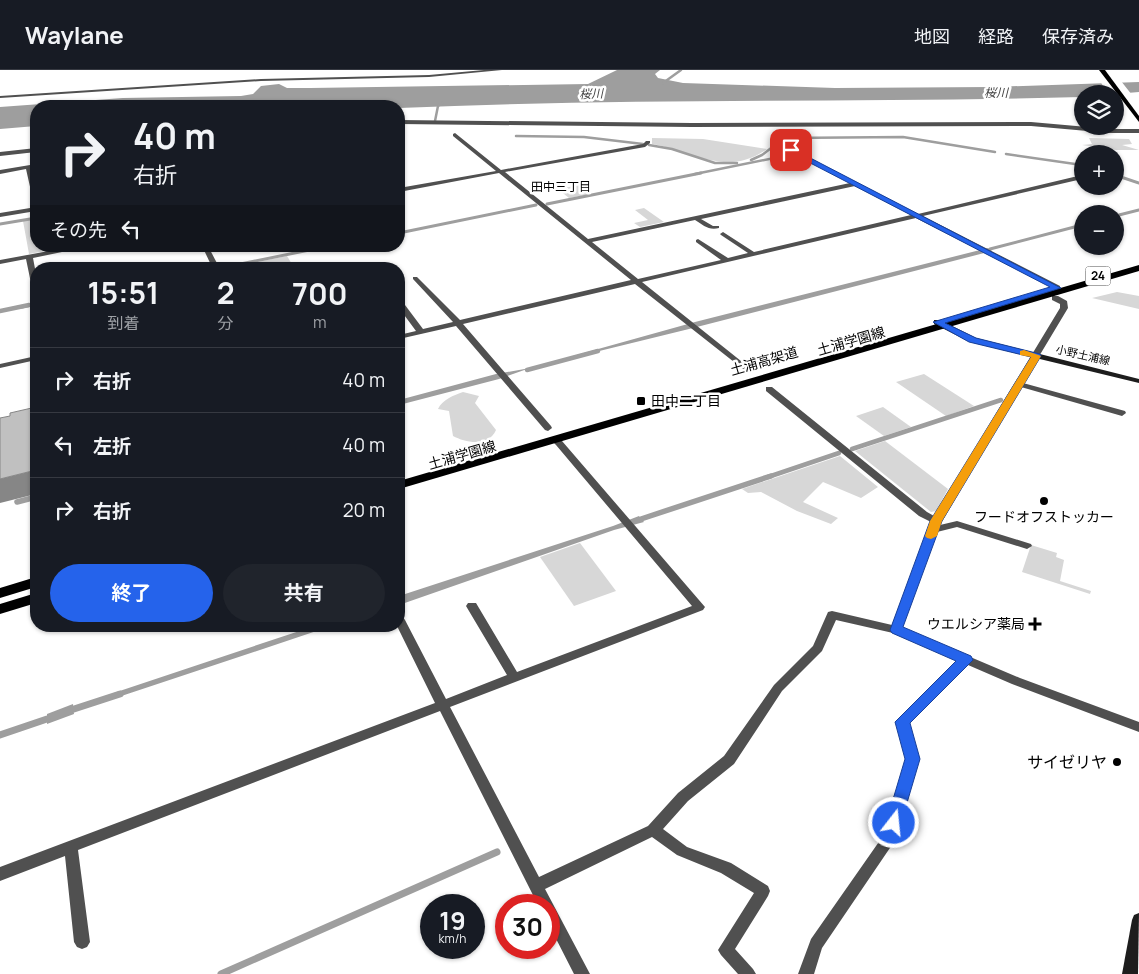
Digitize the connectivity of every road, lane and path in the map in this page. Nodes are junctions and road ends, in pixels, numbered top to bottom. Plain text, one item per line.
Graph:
1 (399, 70) edge
2 (500, 70) edge
3 (1102, 70) edge
4 (374, 77) junction
5 (0, 97) edge
6 (1139, 120) edge
7 (405, 122) edge
8 (1139, 131) edge
9 (455, 135) dead end
10 (648, 142) dead end
11 (775, 142) dead end
12 (30, 151) edge
13 (0, 154) edge
14 (28, 168) joint
15 (499, 171) junction
16 (0, 172) edge
17 (30, 174) edge
18 (1074, 179) edge
19 (854, 184) junction
20 (405, 189) edge
21 (30, 210) edge
22 (0, 215) edge
23 (918, 216) junction
24 (696, 218) junction
25 (717, 227) dead end
26 (723, 234) dead end
27 (587, 241) junction
28 (698, 241) dead end
29 (56, 252) edge
30 (753, 254) junction
31 (29, 257) junction
32 (726, 260) junction
33 (0, 262) edge
34 (30, 262) edge
35 (1139, 263) edge
36 (1139, 268) edge
37 (1139, 274) edge
38 (415, 278) dead end
39 (637, 281) junction
40 (1057, 288) junction
41 (1055, 298) junction
42 (405, 312) edge
43 (458, 322) junction
44 (937, 322) junction
45 (948, 329) junction
46 (420, 331) junction
47 (405, 335) edge
48 (1036, 356) junction
49 (30, 359) edge
50 (0, 366) edge
51 (748, 371) dead end
52 (1139, 380) edge
53 (1019, 384) junction
54 (769, 389) dead end
55 (1122, 412) dead end
56 (548, 428) dead end
57 (559, 443) junction
58 (405, 476) edge
59 (405, 482) edge
60 (405, 488) edge
61 (935, 526) junction
62 (1027, 546) dead end
63 (30, 584) edge
64 (0, 593) edge
65 (30, 593) edge
66 (30, 600) edge
67 (0, 601) edge
68 (472, 606) dead end
69 (0, 609) edge
70 (896, 630) junction
71 (405, 632) edge
72 (966, 660) junction
73 (516, 678) junction
74 (443, 705) junction
75 (1139, 727) edge
76 (654, 830) junction
77 (71, 847) junction
78 (0, 874) edge
79 (536, 886) junction
80 (540, 894) edge
81 (1139, 920) edge
82 (560, 931) edge
83 (82, 942) dead end
84 (582, 974) edge
85 (748, 974) edge
86 (806, 974) edge
87 (1130, 974) edge

1 - 4 street
2 - 4 street
3 - 6 main road
4 - 5 street
7 - 8 street
9 - 15 street
10 - 15 street
11 - 19 street
12 - 13 street
14 - 16 street
14 - 17 street
15 - 20 street
15 - 27 street
18 - 23 street
19 - 23 street
19 - 24 street
21 - 22 street
23 - 30 street
23 - 40 street
24 - 25 street
24 - 27 street
26 - 30 street
27 - 39 street
28 - 32 street
29 - 31 street
30 - 32 street
31 - 33 street
31 - 34 street
32 - 39 street
35 - 40 main road, 土浦学園線 / 24
36 - 59 main road, 土浦高架道 / 24
37 - 41 main road, 土浦学園線 / 24
38 - 43 street
39 - 43 street
39 - 51 street
40 - 44 main road, 土浦学園線 / 24
41 - 45 main road, 土浦学園線 / 24
41 - 48 street
42 - 46 street
43 - 46 street
43 - 56 street
44 - 45 main road, 小野土浦線
44 - 58 main road, 土浦学園線 / 24
45 - 48 main road, 小野土浦線
45 - 57 main road, 土浦学園線 / 24
46 - 47 street
48 - 52 main road, 小野土浦線
48 - 53 street
49 - 50 street
53 - 55 street
53 - 61 street
54 - 61 street
57 - 60 main road, 土浦学園線 / 24
57 - 73 street
61 - 62 street
61 - 70 street
63 - 64 main road
65 - 67 main road
66 - 69 main road
68 - 73 street
70 - 72 street
70 - 76 street
71 - 74 street
72 - 75 street
72 - 86 street
73 - 74 street
74 - 77 street
74 - 79 street
76 - 79 street
76 - 85 street
77 - 78 street
77 - 83 street
79 - 80 street
81 - 87 main road
82 - 84 street

